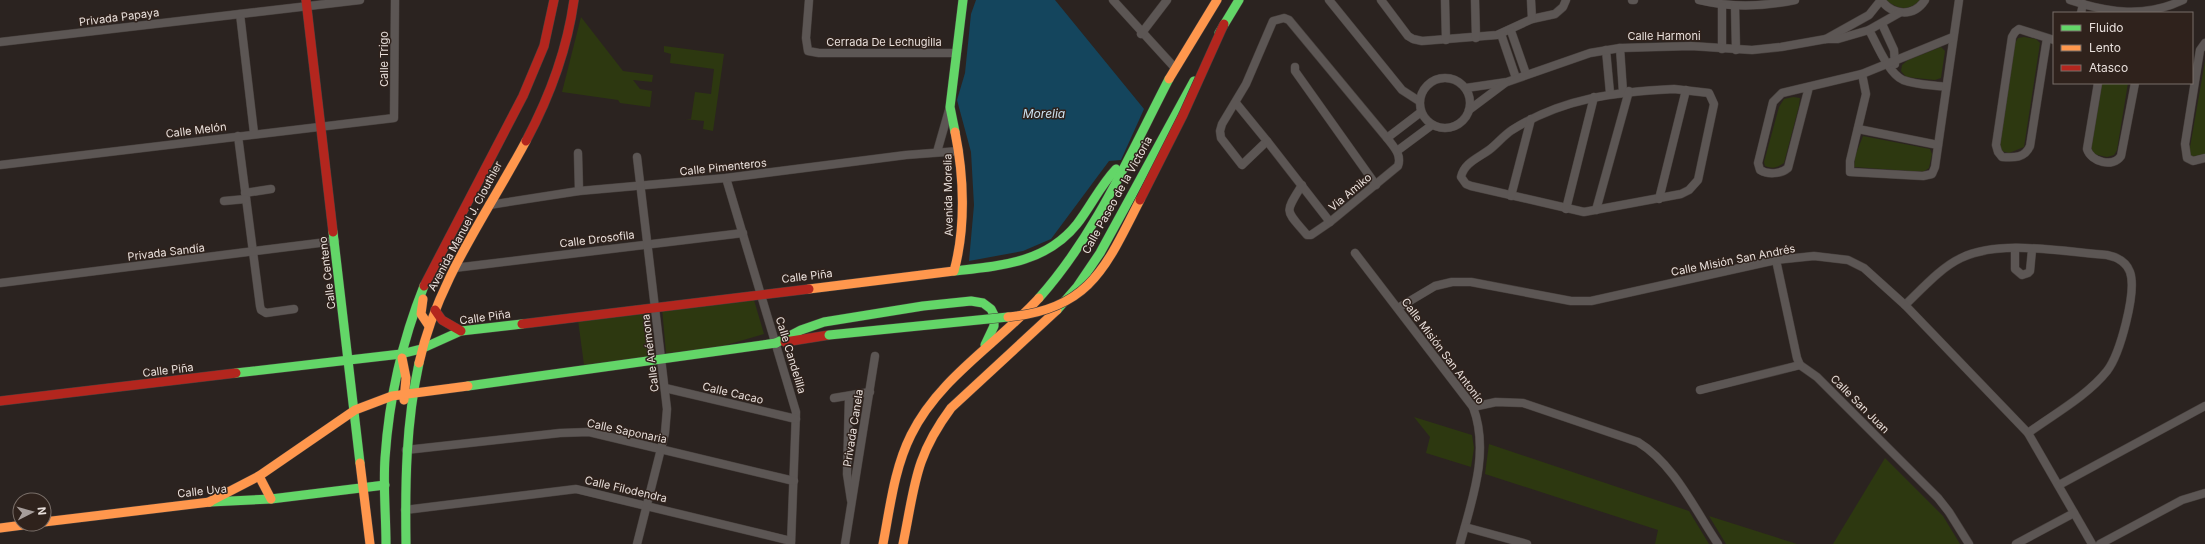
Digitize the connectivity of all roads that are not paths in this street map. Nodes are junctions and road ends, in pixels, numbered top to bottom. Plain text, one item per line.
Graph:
1 (360, 0) edge
2 (395, 0) edge
3 (554, 0) edge
4 (574, 0) edge
5 (808, 0) edge
6 (963, 0) edge
7 (1113, 0) edge
8 (1167, 0) edge
9 (1217, 0) edge
10 (1239, 0) edge
11 (1329, 0) edge
12 (1381, 0) edge
13 (1388, 0) edge
14 (1445, 0) edge
15 (1475, 0) edge
16 (1531, 0) edge
17 (1566, 0) edge
18 (1699, 0) edge
19 (1795, 0) edge
20 (1881, 0) edge
21 (1925, 0) edge
22 (1959, 0) edge
23 (2070, 0) edge
24 (2183, 0) edge
25 (306, 3) edge
26 (1717, 3) edge
27 (1753, 3) edge
28 (2083, 4) junction
29 (1735, 6) junction
30 (2094, 10) edge
31 (1389, 11) junction
32 (2081, 12) edge
33 (1899, 13) junction
34 (240, 14) junction
35 (1532, 19) junction
36 (1224, 24) junction
37 (1882, 24) junction
38 (1511, 30) junction
39 (1869, 30) junction
40 (1141, 34) junction
41 (1501, 34) junction
42 (1953, 37) junction
43 (1476, 38) junction
44 (1826, 39) junction
45 (2051, 39) edge
46 (1446, 40) junction
47 (0, 42) edge
48 (2205, 43) edge
49 (1620, 48) junction
50 (1722, 49) junction
51 (1606, 50) junction
52 (1736, 50) junction
53 (2202, 51) edge
54 (956, 53) junction
55 (1895, 60) junction
56 (1886, 63) junction
57 (1175, 68) junction
58 (1295, 68) dead end
59 (1894, 71) junction
60 (1526, 74) junction
61 (1862, 74) junction
62 (1516, 78) junction
63 (1507, 82) junction
64 (2098, 84) edge
65 (2135, 84) edge
66 (1809, 87) junction
67 (1946, 87) junction
68 (1466, 88) junction
69 (1686, 90) junction
70 (1626, 91) junction
71 (1610, 93) junction
72 (1594, 97) junction
73 (1419, 101) junction
74 (1236, 103) junction
75 (950, 107) junction
76 (1469, 110) junction
77 (1421, 112) junction
78 (394, 118) joint
79 (1531, 119) junction
80 (1432, 125) junction
81 (321, 126) junction
82 (1858, 130) junction
83 (254, 133) junction
84 (238, 136) junction
85 (1387, 138) junction
86 (1267, 141) junction
87 (1938, 145) junction
88 (959, 151) junction
89 (1397, 151) junction
90 (578, 152) dead end
91 (938, 152) junction
92 (637, 158) dead end
93 (2205, 158) edge
94 (1128, 160) junction
95 (0, 165) edge
96 (726, 178) junction
97 (1376, 184) junction
98 (1302, 185) junction
99 (641, 186) junction
100 (271, 189) dead end
101 (579, 191) junction
102 (246, 196) junction
103 (1511, 196) junction
104 (1659, 199) junction
105 (224, 201) dead end
106 (489, 205) junction
107 (1566, 209) junction
108 (1596, 210) junction
109 (1330, 222) junction
110 (743, 233) junction
111 (335, 241) junction
112 (648, 244) junction
113 (2015, 248) junction
114 (2032, 250) junction
115 (251, 252) junction
116 (1355, 253) dead end
117 (1776, 260) junction
118 (454, 268) junction
119 (954, 271) junction
120 (428, 277) junction
121 (0, 283) edge
122 (761, 294) junction
123 (1905, 305) junction
124 (655, 307) junction
125 (1398, 308) junction
126 (294, 309) dead end
127 (435, 310) junction
128 (429, 326) junction
129 (461, 331) junction
130 (776, 343) junction
131 (421, 349) junction
132 (981, 353) junction
133 (401, 354) junction
134 (875, 356) dead end
135 (661, 358) junction
136 (349, 360) junction
137 (1800, 365) junction
138 (665, 388) junction
139 (1700, 390) dead end
140 (408, 392) junction
141 (870, 392) junction
142 (392, 396) junction
143 (849, 396) junction
144 (834, 398) dead end
145 (0, 402) edge
146 (2205, 406) edge
147 (1473, 407) junction
148 (355, 410) junction
149 (796, 420) junction
150 (2028, 433) junction
151 (661, 449) junction
152 (406, 450) junction
153 (259, 476) junction
154 (794, 481) junction
155 (2059, 484) junction
156 (385, 485) junction
157 (362, 487) junction
158 (404, 487) junction
159 (2205, 493) edge
160 (271, 499) junction
161 (209, 502) junction
162 (852, 504) junction
163 (647, 505) junction
164 (405, 510) junction
165 (2074, 513) junction
166 (52, 521) edge
167 (12, 526) edge
168 (0, 528) edge
169 (1465, 528) junction
170 (791, 542) edge
171 (1463, 543) edge
172 (370, 544) edge
173 (386, 544) edge
174 (406, 544) edge
175 (637, 544) edge
176 (845, 544) edge
177 (883, 544) edge
178 (903, 544) edge
179 (1527, 544) edge
180 (1718, 544) edge
181 (1969, 544) edge
182 (2016, 544) edge
183 (2092, 544) edge
184 (2100, 544) edge

1 - 25 street, Privada Papaya
2 - 78 street, Calle Trigo
3 - 120 main road, Avenida Manuel J. Clouthier
4 - 106 main road, Avenida Manuel J. Clouthier
5 - 54 street, Cerrada De Lechugilla
6 - 54 main road, Avenida Morelia
7 - 40 street
8 - 40 street
9 - 57 main road, Calle Paseo de la Victoria
10 - 36 main road, Calle Paseo de la Victoria
11 - 73 street
12 - 31 street
13 - 31 street
14 - 46 street
15 - 43 street
16 - 35 street
17 - 35 street
18 - 26 street
19 - 27 street
20 - 33 street
20 - 44 street, Calle Harmoni
21 - 33 street, Calle Harmoni
22 - 42 street
23 - 28 street
24 - 30 street
25 - 34 street, Privada Papaya
25 - 81 main road, Calle Centeno
26 - 29 street
26 - 50 street
27 - 29 street
28 - 30 street
28 - 32 street
29 - 52 street
31 - 46 street
33 - 37 street, Calle Harmoni
34 - 47 street, Privada Papaya
34 - 83 street
35 - 38 street
36 - 130 main road, bridge
36 - 178 main road, Calle Paseo de la Victoria
37 - 39 street, Calle Harmoni
37 - 55 street
38 - 41 street
38 - 60 street
39 - 44 street, Calle Harmoni
39 - 56 street
40 - 57 street
41 - 43 street
41 - 62 street
42 - 55 street
42 - 67 street
43 - 46 street
44 - 52 street, Calle Harmoni
45 - 45 street
48 - 53 street
49 - 50 street, Calle Harmoni
49 - 51 street, Calle Harmoni
49 - 70 street
50 - 52 street, Calle Harmoni
51 - 60 street, Calle Harmoni
51 - 71 street
53 - 93 street
54 - 75 main road, Avenida Morelia
55 - 56 street
55 - 59 street
56 - 59 street
56 - 61 street
57 - 94 main road, Calle Paseo de la Victoria
58 - 97 street
59 - 67 street
60 - 62 street, Calle Harmoni
61 - 66 street
61 - 82 street
62 - 63 street, Calle Harmoni
63 - 68 street, Calle Harmoni
63 - 76 street, Calle Harmoni
64 - 65 street
66 - 66 street
67 - 87 street
68 - 73 street
68 - 76 street
69 - 70 street
69 - 104 street
69 - 104 street
70 - 71 street
70 - 108 street
71 - 72 street
72 - 79 street
72 - 107 street
73 - 77 street
74 - 85 street
74 - 86 street
74 - 86 street
75 - 88 main road, Avenida Morelia
75 - 91 street
76 - 80 street
77 - 80 street
77 - 85 street
78 - 81 street, Calle Melón
79 - 103 street
79 - 103 street
80 - 89 street
81 - 83 street, Calle Melón
81 - 111 main road, Calle Centeno
82 - 87 street
82 - 87 street
83 - 84 street, Calle Melón
84 - 95 street, Calle Melón
84 - 102 street
85 - 89 street
86 - 98 street
88 - 91 street, Calle Pimenteros
88 - 119 main road, Avenida Morelia
89 - 97 street, Via Amiko
90 - 101 street
91 - 96 street, Calle Pimenteros
92 - 99 street, Calle Anémona
94 - 119 main road, Calle Piña
94 - 132 main road, Calle Paseo de la Victoria
96 - 99 street, Calle Pimenteros
96 - 110 street, Calle Candelilla
97 - 109 street, Via Amiko
98 - 109 street
98 - 109 street, Via Amiko
99 - 101 street, Calle Pimenteros
99 - 112 street, Calle Anémona
100 - 102 street
101 - 106 street, Calle Pimenteros
102 - 105 street
102 - 115 street
103 - 107 street
104 - 108 street
106 - 118 main road, Avenida Manuel J. Clouthier
107 - 108 street
110 - 112 street, Calle Drosofila
110 - 122 street, Calle Candelilla
111 - 115 street, Privada Sandía
111 - 136 main road, Calle Centeno
112 - 118 street, Calle Drosofila
112 - 124 street, Calle Anémona
113 - 114 street
113 - 114 street
113 - 123 street
114 - 150 street
115 - 121 street, Privada Sandía
115 - 126 street
116 - 125 street, Calle Misión San Antonio
117 - 123 street, Calle Misión San Andrés
117 - 125 street, Calle Misión San Andrés
117 - 137 street
118 - 127 main road, Avenida Manuel J. Clouthier
119 - 122 main road, Calle Piña
120 - 128 main road
120 - 133 main road, Avenida Manuel J. Clouthier
122 - 124 main road, Calle Piña
122 - 130 street, Calle Candelilla
123 - 150 street, Calle Misión San Andrés
124 - 129 main road, Calle Piña
124 - 135 street, Calle Anémona
125 - 147 street, Calle Misión San Antonio
127 - 128 main road, Avenida Manuel J. Clouthier
127 - 129 main road
128 - 131 main road, Avenida Manuel J. Clouthier
129 - 131 main road, Calle Piña
130 - 132 main road
130 - 135 main road
130 - 149 street, Calle Candelilla
131 - 133 main road, Calle Piña
131 - 140 main road, Avenida Manuel J. Clouthier
132 - 177 main road, Calle Paseo de la Victoria
133 - 136 main road, Calle Piña
133 - 140 main road
133 - 142 main road, Avenida Manuel J. Clouthier
134 - 141 street, Privada Canela
135 - 138 street, Calle Anémona
135 - 140 main road
136 - 145 main road, Calle Piña
136 - 148 main road, Calle Centeno
137 - 139 street
137 - 181 street, Calle San Juan
138 - 149 street, Calle Cacao
138 - 151 street, Calle Anémona
140 - 142 main road
140 - 152 main road, Avenida Manuel J. Clouthier
140 - 158 main road
141 - 143 street
141 - 162 street, Privada Canela
142 - 148 main road
142 - 156 main road, Avenida Manuel J. Clouthier
143 - 144 street
143 - 162 street, Privada Canela
146 - 155 street
147 - 169 street, Calle Misión San Antonio
147 - 180 street
148 - 153 main road
148 - 157 main road, Calle Centeno
149 - 154 street, Calle Candelilla
150 - 155 street, Calle Misión San Andrés
151 - 152 street, Calle Saponaria
151 - 154 street, Calle Saponaria
151 - 163 street, Calle Anémona
152 - 158 main road, Avenida Manuel J. Clouthier
153 - 160 main road
153 - 161 main road
154 - 170 street, Calle Candelilla
155 - 165 street, Calle Misión San Andrés
156 - 157 main road, Calle Uva
156 - 173 main road, Avenida Manuel J. Clouthier
157 - 160 main road, Calle Uva
157 - 172 main road, Calle Centeno
158 - 164 main road, Avenida Manuel J. Clouthier
159 - 184 street
160 - 161 main road, Calle Uva
161 - 166 main road, Calle Uva
162 - 176 street, Privada Canela
163 - 164 street, Calle Filodendra
163 - 170 street, Calle Filodendra
163 - 175 street, Calle Anémona
164 - 174 main road, Avenida Manuel J. Clouthier
165 - 182 street
165 - 183 street, Calle Misión San Andrés
167 - 168 main road
169 - 171 street, Calle Misión San Antonio
169 - 179 street

